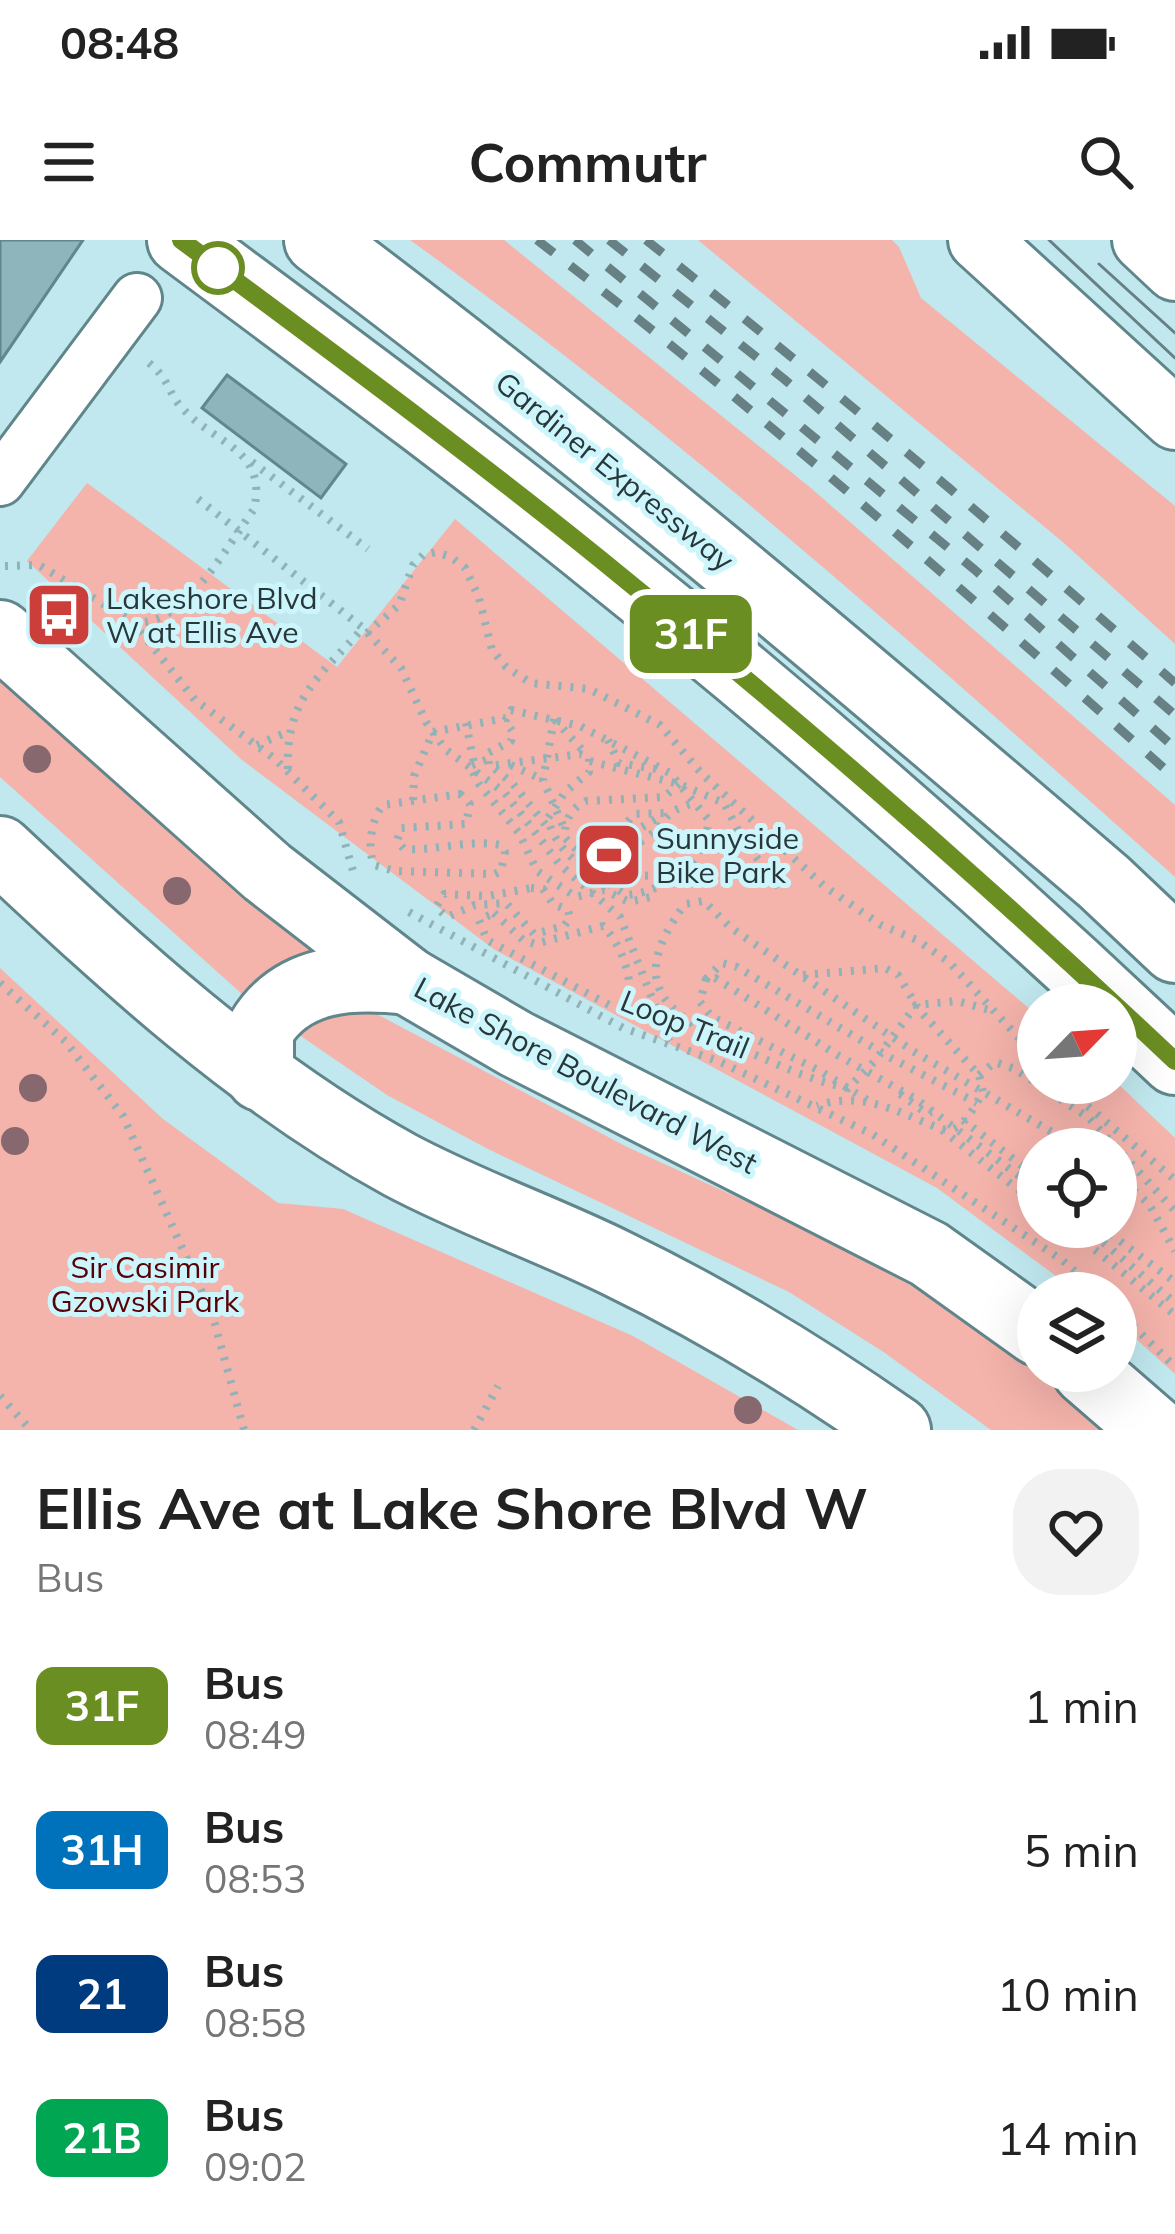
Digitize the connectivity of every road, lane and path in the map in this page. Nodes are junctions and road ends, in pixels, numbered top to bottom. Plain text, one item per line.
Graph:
1 (181, 240) edge
2 (318, 240) edge
3 (979, 240) edge
4 (1143, 240) edge
5 (1175, 270) edge
6 (136, 298) dead end
7 (149, 362) dead end
8 (1175, 419) edge
9 (246, 458) junction
10 (0, 481) edge
11 (198, 499) dead end
12 (238, 530) junction
13 (368, 549) dead end
14 (5, 566) dead end
15 (133, 622) junction
16 (365, 631) junction
17 (0, 634) edge
18 (506, 718) junction
19 (554, 719) junction
20 (466, 724) junction
21 (289, 731) junction
22 (433, 732) junction
23 (608, 740) junction
24 (257, 745) junction
25 (546, 759) junction
26 (590, 759) junction
27 (490, 764) junction
28 (509, 764) junction
29 (472, 765) junction
30 (664, 770) junction
31 (288, 771) junction
32 (542, 780) junction
33 (679, 784) junction
34 (413, 800) junction
35 (694, 803) junction
36 (553, 808) junction
37 (667, 813) junction
38 (564, 828) junction
39 (550, 830) junction
40 (605, 849) junction
41 (0, 850) edge
42 (596, 874) junction
43 (356, 875) dead end
44 (679, 876) junction
45 (779, 887) dead end
46 (591, 895) junction
47 (464, 896) joint
48 (651, 897) dead end
49 (394, 903) dead end
50 (598, 924) joint
51 (1175, 949) edge
52 (801, 975) junction
53 (706, 979) junction
54 (408, 981) junction
55 (0, 982) edge
56 (916, 1005) junction
57 (994, 1011) junction
58 (893, 1036) junction
59 (1017, 1036) edge
60 (671, 1046) junction
61 (881, 1052) junction
62 (1175, 1060) edge
63 (865, 1072) junction
64 (979, 1075) junction
65 (260, 1077) junction
66 (848, 1088) junction
67 (983, 1092) junction
68 (837, 1099) junction
69 (866, 1100) junction
70 (977, 1103) junction
71 (1081, 1104) edge
72 (816, 1106) junction
73 (1094, 1117) junction
74 (960, 1123) junction
75 (1045, 1128) edge
76 (940, 1130) junction
77 (1017, 1163) edge
78 (1017, 1172) edge
79 (1175, 1180) edge
80 (1017, 1189) edge
81 (1137, 1193) edge
82 (1175, 1211) edge
83 (1093, 1248) edge
84 (1109, 1248) edge
85 (1129, 1248) edge
86 (1175, 1251) edge
87 (1076, 1272) edge
88 (1175, 1282) edge
89 (1175, 1303) edge
90 (1175, 1315) edge
91 (1017, 1317) edge
92 (1137, 1330) edge
93 (1175, 1348) edge
94 (1156, 1349) junction
95 (1175, 1367) edge
96 (498, 1386) dead end
97 (1111, 1392) edge
98 (0, 1396) edge
99 (31, 1430) edge
100 (244, 1430) edge
101 (474, 1430) edge
102 (897, 1430) edge
103 (1154, 1430) edge

1 - 62 highway
2 - 51 highway, Gardiner Expressway
3 - 8 main road
4 - 5 main road
6 - 10 street
7 - 9 path
9 - 12 path
9 - 13 path
11 - 12 path
12 - 15 path
12 - 16 path
14 - 15 path
15 - 24 path
16 - 21 path
16 - 22 path
16 - 57 path
17 - 54 highway, Lake Shore Boulevard West
18 - 19 path
18 - 20 path
18 - 27 path
19 - 23 path
19 - 25 path
19 - 26 path
20 - 22 path
20 - 29 path
21 - 24 path
21 - 31 path
22 - 29 path
22 - 34 path
23 - 30 path
23 - 30 path
24 - 31 path
25 - 26 path
25 - 28 path
25 - 32 path
26 - 33 path
26 - 36 path
27 - 28 path
27 - 29 path
27 - 39 path
28 - 32 path
29 - 46 path
29 - 46 path
30 - 33 path
31 - 43 path
32 - 36 path
33 - 35 path
33 - 38 path
33 - 45 path
34 - 34 path
35 - 37 path
35 - 44 path
36 - 38 path
36 - 39 path
37 - 40 path
37 - 40 path
38 - 40 path
39 - 42 path
41 - 65 highway
42 - 44 path
42 - 44 path
46 - 48 path
46 - 60 path
47 - 47 path
49 - 60 path, Loop Trail
50 - 50 path
52 - 56 path
52 - 58 path
52 - 66 path
53 - 61 path
53 - 63 path
53 - 66 path
54 - 65 highway
54 - 91 highway, Lake Shore Boulevard West
55 - 100 path
56 - 57 path
56 - 58 path
56 - 64 path
57 - 59 path
58 - 61 path
58 - 67 path
60 - 72 path, Loop Trail
61 - 63 path
61 - 70 path
63 - 66 path
63 - 74 path
64 - 67 path
64 - 73 path
65 - 102 highway
66 - 68 path
66 - 69 path
67 - 70 path
67 - 75 path
68 - 69 path
68 - 72 path
69 - 76 path
70 - 74 path
71 - 73 path
72 - 87 path, Loop Trail
73 - 79 path
73 - 82 path
74 - 76 path
74 - 77 path
74 - 78 path
76 - 80 path
81 - 86 path
83 - 90 path
84 - 89 path
85 - 88 path
92 - 94 path
93 - 94 path
94 - 95 path
96 - 101 path
97 - 103 highway
98 - 99 path

